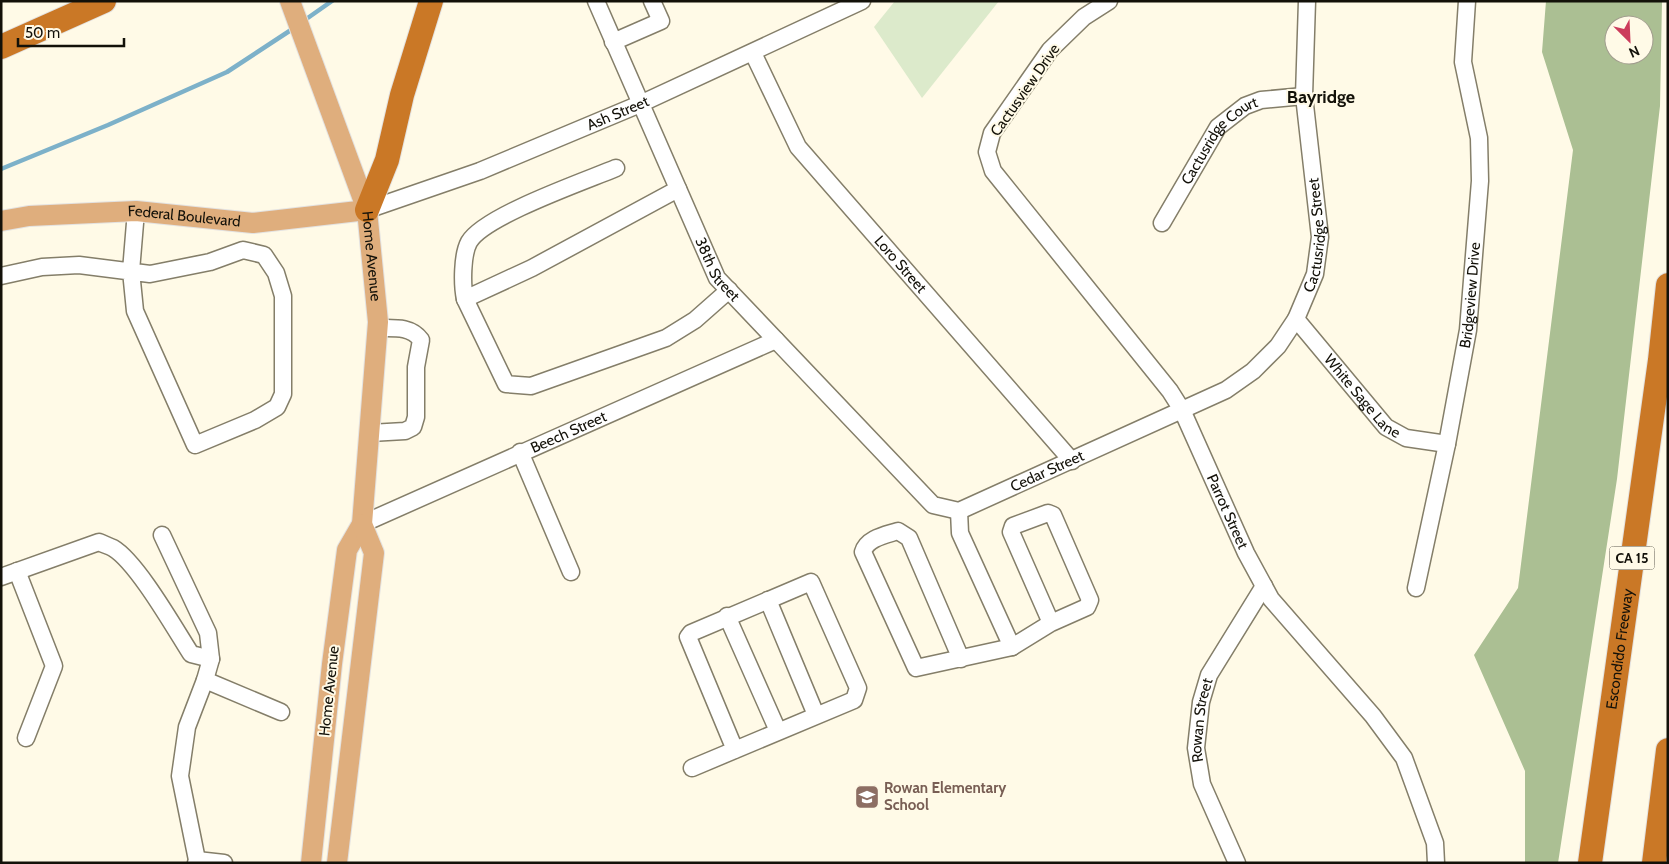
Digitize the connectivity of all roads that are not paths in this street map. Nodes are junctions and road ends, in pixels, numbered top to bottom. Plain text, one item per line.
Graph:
1 (104, 1) edge
2 (290, 1) edge
3 (431, 1) edge
4 (596, 1) edge
5 (652, 1) edge
6 (862, 1) edge
7 (1109, 1) edge
8 (1308, 1) edge
9 (1467, 1) edge
10 (613, 42) junction
11 (4, 47) edge
12 (754, 53) junction
13 (1304, 96) junction
14 (640, 104) junction
15 (616, 168) dead end
16 (993, 172) joint
17 (678, 189) junction
18 (367, 210) junction
19 (136, 211) junction
20 (1, 221) edge
21 (1162, 223) dead end
22 (131, 271) junction
23 (1, 276) edge
24 (1668, 285) edge
25 (729, 290) junction
26 (464, 299) junction
27 (1296, 319) junction
28 (378, 328) junction
29 (776, 340) junction
30 (1182, 410) junction
31 (370, 433) junction
32 (1447, 444) junction
33 (520, 452) junction
34 (1072, 461) junction
35 (959, 510) junction
36 (362, 524) junction
37 (162, 535) dead end
38 (17, 572) junction
39 (571, 572) dead end
40 (1, 577) edge
41 (1264, 586) junction
42 (1416, 588) dead end
43 (768, 600) junction
44 (728, 616) junction
45 (1051, 623) junction
46 (1012, 647) junction
47 (211, 658) junction
48 (962, 658) junction
49 (205, 680) junction
50 (281, 712) dead end
51 (816, 716) junction
52 (778, 731) junction
53 (26, 738) dead end
54 (735, 750) junction
55 (1668, 750) edge
56 (692, 768) dead end
57 (196, 861) edge
58 (224, 863) edge
59 (311, 863) edge
60 (337, 863) edge
61 (1237, 863) edge
62 (1436, 863) edge
63 (1590, 863) edge
64 (1654, 863) edge

1 - 11 highway
2 - 18 main road, Home Avenue
3 - 18 highway
4 - 10 street, 38th Street
5 - 10 street
6 - 12 street, Ash Street
7 - 16 street, Cactusview Drive
8 - 13 street, Cactusridge Street
9 - 32 street, Bridgeview Drive
10 - 14 street, 38th Street
12 - 14 street, Ash Street
12 - 34 street, Loro Street
13 - 21 street, Cactusridge Court
13 - 27 street, Cactusridge Street
14 - 17 street, 38th Street
14 - 18 street, Ash Street
15 - 26 street
16 - 30 street, Parrot Street
17 - 25 street, 38th Street
17 - 26 street
18 - 19 main road, Federal Boulevard
18 - 28 main road, Home Avenue
19 - 20 main road, Federal Boulevard
19 - 22 street
22 - 22 street
22 - 23 street
24 - 63 highway, Escondido Freeway / CA 15
25 - 26 street
25 - 29 street, 38th Street
27 - 30 street, Cactusridge Street
27 - 32 street, White Sage Lane
28 - 31 main road, Home Avenue
28 - 31 street
29 - 33 street, Beech Street
29 - 35 street, 38th Street
30 - 34 street, Cedar Street
30 - 41 street, Parrot Street
31 - 36 main road, Home Avenue
32 - 42 street, Bridgeview Drive
33 - 36 street, Beech Street
33 - 39 street
34 - 35 street, Cedar Street
35 - 46 street
36 - 59 main road, Home Avenue
36 - 60 main road, Home Avenue
37 - 47 street
38 - 40 street
38 - 47 street
38 - 53 street
41 - 61 street, Rowan Street
41 - 62 street, Parrot Street
43 - 44 street
43 - 51 street
43 - 51 street
44 - 52 street
44 - 54 street
45 - 45 street
45 - 46 street
46 - 48 street
47 - 49 street
48 - 48 street
49 - 50 street
49 - 57 street
51 - 52 street
52 - 54 street
54 - 56 street
55 - 64 highway
57 - 58 street

